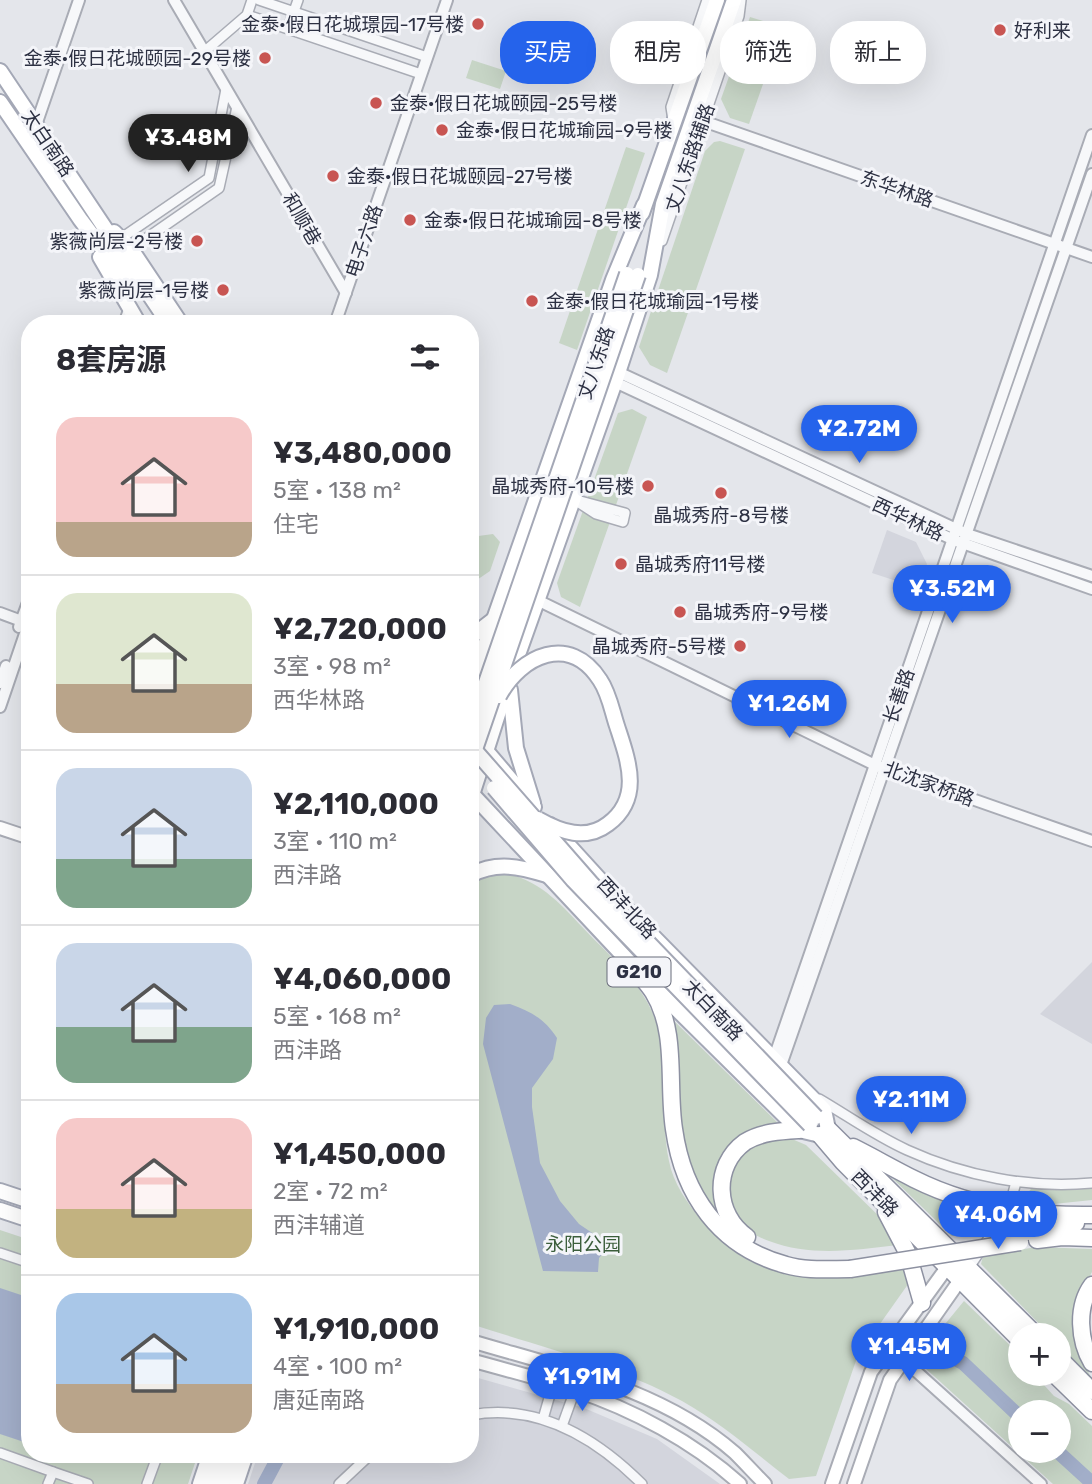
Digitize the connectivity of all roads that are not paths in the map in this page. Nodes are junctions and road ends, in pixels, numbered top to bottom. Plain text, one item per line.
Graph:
1 (79, 0) edge
2 (174, 0) edge
3 (252, 0) edge
4 (259, 0) edge
5 (298, 0) edge
6 (447, 0) edge
7 (707, 0) edge
8 (717, 0) edge
9 (734, 0) edge
10 (741, 0) edge
11 (294, 12) junction
12 (247, 15) junction
13 (288, 28) junction
14 (205, 52) junction
15 (427, 57) junction
16 (0, 71) edge
17 (421, 74) junction
18 (226, 89) junction
19 (0, 102) edge
20 (237, 107) junction
21 (694, 112) junction
22 (673, 120) junction
23 (36, 125) junction
24 (1092, 135) edge
25 (1092, 174) edge
26 (644, 205) junction
27 (96, 215) junction
28 (80, 219) junction
29 (125, 244) junction
30 (1055, 244) junction
31 (1067, 248) junction
32 (1092, 257) edge
33 (126, 272) junction
34 (638, 275) junction
35 (346, 293) junction
36 (125, 315) edge
37 (152, 315) edge
38 (162, 315) edge
39 (175, 315) edge
40 (338, 315) edge
41 (617, 377) junction
42 (573, 499) junction
43 (960, 536) junction
44 (1092, 576) edge
45 (506, 586) junction
46 (1092, 589) edge
47 (538, 600) junction
48 (0, 613) edge
49 (21, 619) edge
50 (494, 619) junction
51 (479, 631) edge
52 (21, 635) edge
53 (21, 640) edge
54 (479, 662) edge
55 (509, 680) junction
56 (0, 683) edge
57 (479, 704) edge
58 (0, 706) edge
59 (486, 720) junction
60 (479, 739) edge
61 (479, 743) edge
62 (486, 752) junction
63 (479, 754) edge
64 (880, 767) junction
65 (479, 769) edge
66 (479, 772) edge
67 (479, 803) edge
68 (533, 812) junction
69 (0, 820) edge
70 (21, 827) edge
71 (0, 828) edge
72 (21, 835) edge
73 (1092, 841) edge
74 (479, 871) edge
75 (548, 875) junction
76 (633, 966) junction
77 (778, 1062) junction
78 (806, 1091) junction
79 (818, 1129) junction
80 (1016, 1182) junction
81 (1092, 1183) edge
82 (0, 1191) edge
83 (879, 1197) junction
84 (21, 1198) edge
85 (1011, 1201) dead end
86 (0, 1210) edge
87 (21, 1217) edge
88 (1003, 1217) dead end
89 (1092, 1218) edge
90 (1016, 1238) junction
91 (1092, 1238) edge
92 (0, 1253) edge
93 (21, 1261) edge
94 (850, 1264) junction
95 (948, 1266) junction
96 (964, 1274) junction
97 (1092, 1285) edge
98 (922, 1303) junction
99 (1024, 1323) edge
100 (1008, 1326) edge
101 (479, 1343) edge
102 (887, 1350) junction
103 (479, 1362) edge
104 (903, 1362) junction
105 (1092, 1363) edge
106 (1071, 1370) edge
107 (553, 1384) junction
108 (1066, 1386) edge
109 (575, 1390) junction
110 (1092, 1391) edge
111 (1092, 1411) edge
112 (479, 1413) edge
113 (543, 1419) junction
114 (562, 1426) junction
115 (0, 1453) edge
116 (21, 1461) edge
117 (28, 1463) edge
118 (155, 1463) edge
119 (207, 1463) edge
120 (218, 1463) edge
121 (230, 1463) edge
122 (243, 1463) edge
123 (361, 1463) edge
124 (53, 1472) junction
125 (831, 1483) edge
126 (48, 1484) edge
127 (88, 1484) edge
128 (147, 1484) edge
129 (200, 1484) edge
130 (211, 1484) edge
131 (222, 1484) edge
132 (236, 1484) edge
133 (339, 1484) edge
134 (642, 1484) edge
135 (740, 1484) edge
136 (765, 1484) edge
137 (855, 1484) edge
138 (1041, 1484) edge

1 - 23 street
2 - 14 street, 和顺巷
3 - 12 street
4 - 11 street
5 - 11 street
6 - 15 street, 电子六路
7 - 22 street, 丈八东路辅路
8 - 21 main road, 丈八东路
9 - 21 main road, 丈八东路
10 - 21 street, 丈八东路辅路
11 - 13 street
11 - 15 street
12 - 13 street
12 - 14 street
13 - 17 street
14 - 18 street, 和顺巷
15 - 17 street, 电子六路
16 - 23 main road, 太白南路
17 - 35 street, 电子六路
18 - 20 street, 和顺巷
18 - 29 street
19 - 28 main road, 太白南路
20 - 29 street
20 - 35 street, 和顺巷
21 - 22 main road, 丈八东路
21 - 30 street, 东华林路
21 - 34 street, 丈八东路辅路
21 - 34 main road, 丈八东路
22 - 26 main road, 丈八东路
23 - 27 main road, 太白南路
24 - 30 street, 长善路
25 - 31 street, 长善路
26 - 34 main road, 丈八东路
26 - 45 main road
27 - 29 main road, 太白南路
27 - 33 main road, 太白南路
28 - 33 main road, 太白南路
28 - 36 main road, 太白南路
29 - 39 main road, 太白南路
30 - 31 street, 东华林路
30 - 43 street, 长善路
31 - 32 street, 东华林路
31 - 43 street, 长善路
33 - 37 main road, 太白南路
33 - 38 main road, 太白南路
34 - 41 main road, 丈八东路
34 - 57 main road, 丈八东路, bridge
34 - 59 main road, 丈八东路, bridge
35 - 40 street, 电子六路
41 - 42 main road, 丈八东路
41 - 43 street, 西华林路
42 - 42 street
42 - 47 main road, 丈八东路
43 - 44 street, 西华林路
43 - 46 street, 西华林路
43 - 64 street, 长善路
45 - 47 street, 北沈家桥路
45 - 50 main road
47 - 55 main road, 丈八东路
47 - 64 street, 北沈家桥路
48 - 49 street
50 - 51 main road
50 - 54 main road
52 - 56 street
53 - 58 street
55 - 62 main road, 丈八东路
55 - 68 main road
59 - 60 main road, 丈八东路, bridge
59 - 68 main road, bridge
61 - 62 main road, 西沣北路
62 - 66 main road, 丈八东路
62 - 68 main road, 西沣北路
63 - 68 main road, 太白南路, bridge
64 - 73 street, 北沈家桥路
64 - 77 street, 长善路
65 - 79 main road, 太白南路, bridge
67 - 75 main road, 西沣北路 / G210
68 - 77 main road, 西沣北路
68 - 79 main road, 太白南路, bridge
69 - 70 main road
71 - 72 main road
74 - 75 main road
75 - 76 main road, 西沣北路 / G210
76 - 79 main road, 西沣北路 / G210
76 - 94 highway
77 - 78 main road, 西沣北路
78 - 79 main road, 西沣北路
78 - 80 street
79 - 83 highway, 西沣路
79 - 89 highway
79 - 94 highway
79 - 96 highway, 西沣路
80 - 81 street
80 - 85 street
82 - 84 main road
83 - 95 highway, 西沣路
83 - 98 highway
86 - 87 main road
88 - 96 street
89 - 90 highway
90 - 91 highway
90 - 94 highway, bridge
92 - 93 street
95 - 96 highway, 西沣路
95 - 98 main road
96 - 99 highway, 西沣路
96 - 100 highway, 西沣路
96 - 104 main road
97 - 105 highway
98 - 102 main road
101 - 136 main road
102 - 104 street
102 - 125 main road
103 - 107 main road
104 - 137 main road
104 - 138 street
106 - 110 highway
107 - 109 main road
107 - 113 street
108 - 111 highway
109 - 114 street
109 - 135 main road
112 - 113 street
113 - 114 street
114 - 134 street
115 - 116 street
117 - 124 street
118 - 128 street
119 - 129 main road
120 - 130 main road
121 - 131 main road
122 - 132 main road
123 - 133 street
124 - 126 street
124 - 127 street

